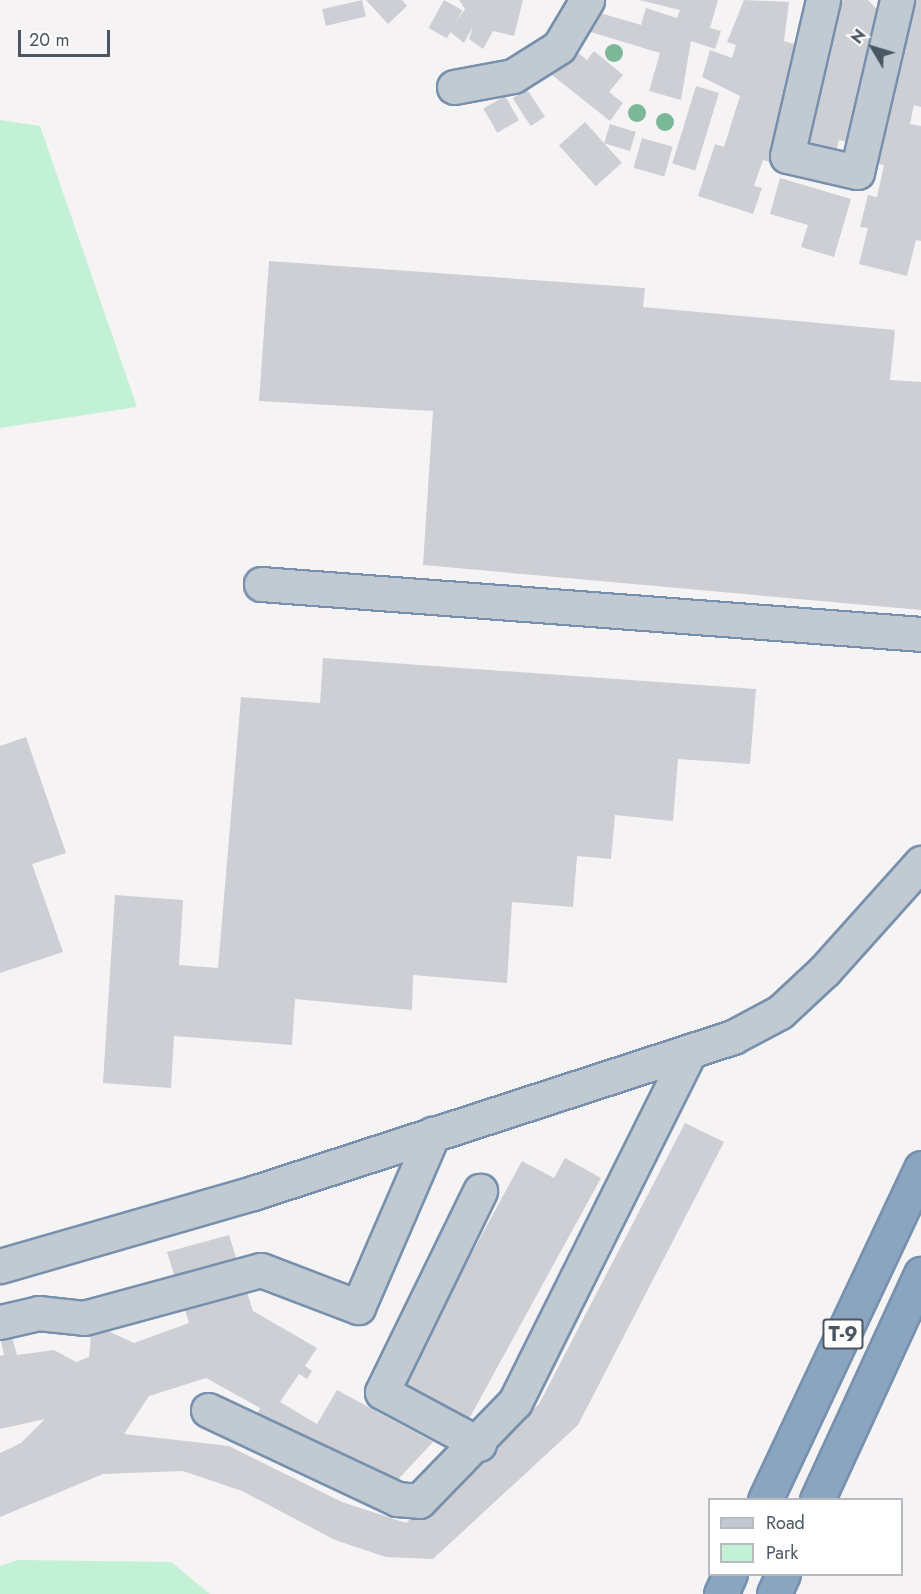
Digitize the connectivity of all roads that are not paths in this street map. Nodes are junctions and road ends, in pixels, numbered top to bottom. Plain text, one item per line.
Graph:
1 (587, 0) edge
2 (823, 0) edge
3 (897, 0) edge
4 (454, 87) dead end
5 (261, 584) dead end
6 (921, 634) edge
7 (921, 862) edge
8 (690, 1051) junction
9 (433, 1134) junction
10 (921, 1168) edge
11 (480, 1191) dead end
12 (0, 1266) edge
13 (921, 1274) edge
14 (0, 1322) edge
15 (208, 1410) dead end
16 (479, 1444) junction
17 (766, 1498) edge
18 (818, 1498) edge
19 (730, 1576) edge
20 (783, 1576) edge
21 (721, 1594) edge
22 (774, 1594) edge

1 - 4 street
2 - 3 street
5 - 6 street
7 - 8 street
8 - 9 street
8 - 16 street
9 - 12 street
9 - 14 street
10 - 17 highway, T-9
11 - 16 street
13 - 18 highway, T-9
15 - 16 street
19 - 21 highway
20 - 22 highway

